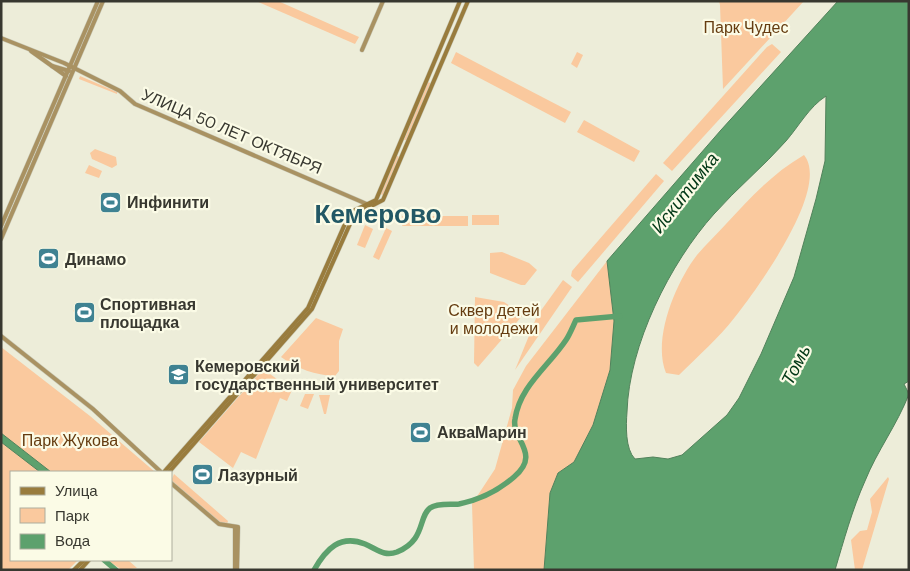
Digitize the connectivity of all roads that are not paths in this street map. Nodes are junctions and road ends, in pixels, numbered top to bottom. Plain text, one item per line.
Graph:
1 (98, 1) edge
2 (104, 1) edge
3 (383, 1) edge
4 (460, 1) edge
5 (468, 1) edge
6 (1, 38) edge
7 (29, 50) junction
8 (362, 50) dead end
9 (45, 62) junction
10 (71, 67) junction
11 (67, 71) junction
12 (67, 77) junction
13 (402, 137) junction
14 (409, 140) junction
15 (395, 152) junction
16 (403, 155) junction
17 (368, 205) junction
18 (373, 207) junction
19 (8, 216) junction
20 (1, 226) edge
21 (1, 239) edge
22 (1, 336) edge
23 (161, 471) edge
24 (163, 471) edge
25 (170, 471) edge
26 (172, 484) edge
27 (88, 561) edge
28 (76, 569) edge
29 (236, 570) edge

1 - 10 street
2 - 10 street
3 - 8 street
4 - 13 main road
5 - 14 main road
6 - 7 street, УЛИЦА 50 ЛЕТ ОКТЯБРЯ
7 - 9 street, УЛИЦА 50 ЛЕТ ОКТЯБРЯ
7 - 10 street, УЛИЦА 50 ЛЕТ ОКТЯБРЯ
9 - 11 street
9 - 12 street, УЛИЦА 50 ЛЕТ ОКТЯБРЯ
10 - 11 street
10 - 12 street
10 - 17 street, УЛИЦА 50 ЛЕТ ОКТЯБРЯ
11 - 12 street
12 - 19 street
13 - 14 main road
13 - 15 main road
14 - 16 main road
15 - 16 main road
15 - 17 main road
16 - 18 main road
17 - 18 street, УЛИЦА 50 ЛЕТ ОКТЯБРЯ
17 - 24 main road
18 - 25 main road
19 - 20 street
19 - 21 street
22 - 23 street
26 - 29 street
27 - 28 main road

